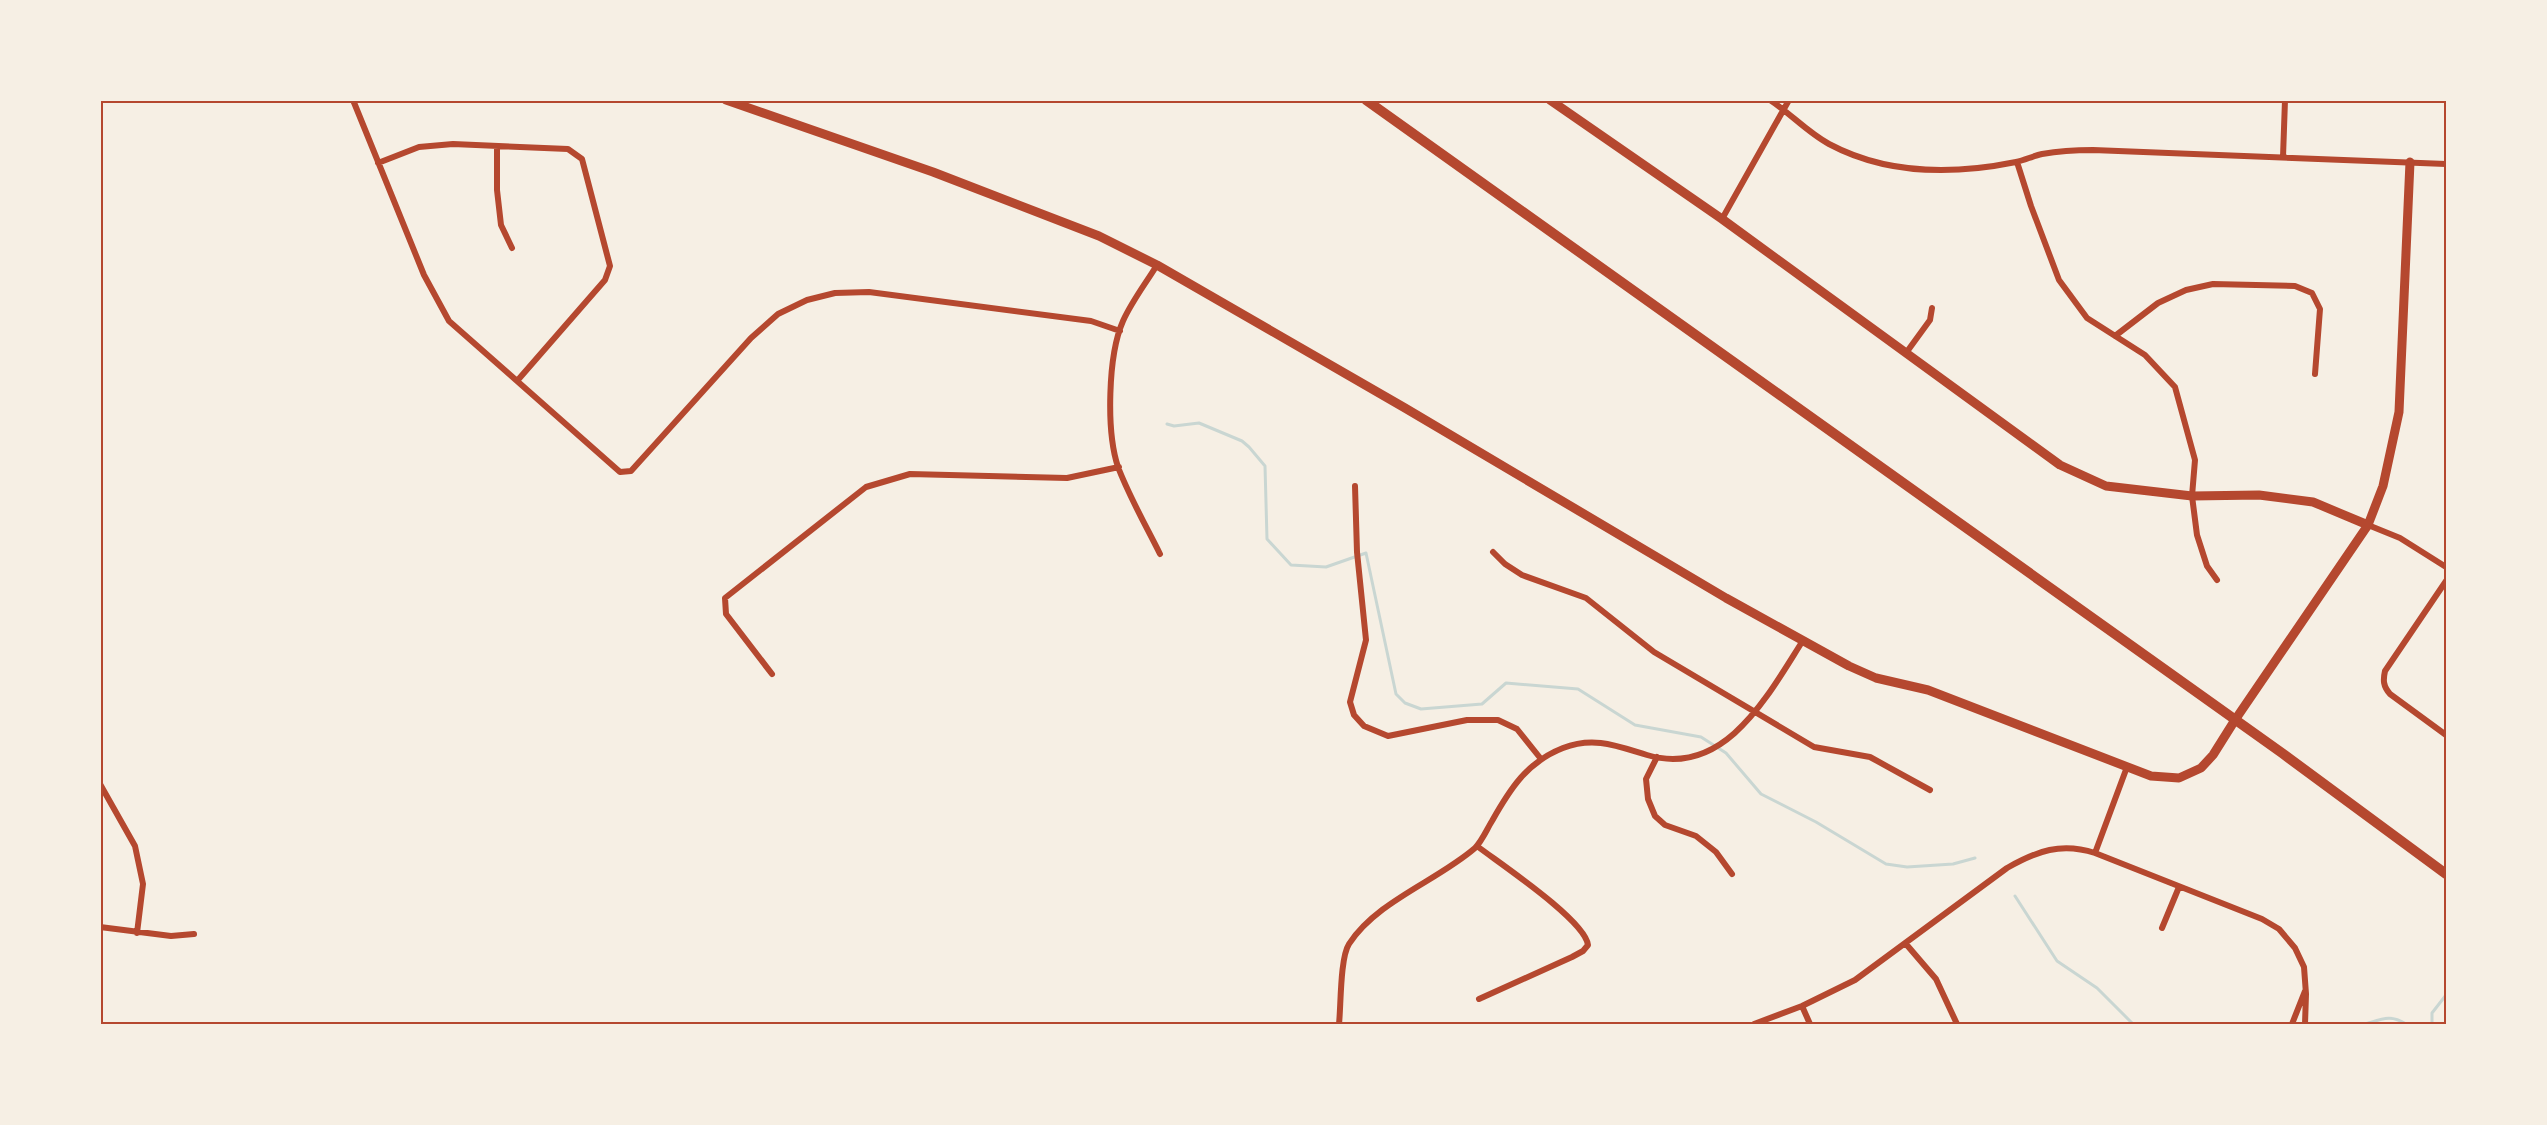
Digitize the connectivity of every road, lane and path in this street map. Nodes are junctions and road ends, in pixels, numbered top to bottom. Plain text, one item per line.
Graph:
1 (353, 100) edge
2 (726, 100) edge
3 (1366, 100) edge
4 (1550, 100) edge
5 (1770, 100) edge
6 (1789, 100) edge
7 (2285, 100) edge
8 (1784, 109) junction
9 (497, 146) junction
10 (2283, 157) junction
11 (2017, 162) junction
12 (2410, 162) junction
13 (378, 163) junction
14 (2446, 164) edge
15 (1722, 219) junction
16 (512, 248) dead end
17 (1157, 265) junction
18 (1932, 308) dead end
19 (1120, 331) junction
20 (2115, 336) junction
21 (1906, 353) junction
22 (2315, 374) dead end
23 (518, 381) junction
24 (1119, 467) junction
25 (1356, 486) dead end
26 (2192, 496) junction
27 (2368, 525) junction
28 (1493, 552) dead end
29 (1160, 554) dead end
30 (2446, 567) edge
31 (2217, 580) dead end
32 (2446, 581) edge
33 (1802, 642) junction
34 (772, 675) dead end
35 (1753, 712) junction
36 (2235, 720) junction
37 (2446, 735) edge
38 (1657, 757) junction
39 (1541, 759) junction
40 (2127, 767) junction
41 (100, 784) edge
42 (1930, 790) dead end
43 (1477, 846) junction
44 (2095, 853) junction
45 (1732, 874) dead end
46 (2446, 874) edge
47 (2178, 887) junction
48 (100, 927) edge
49 (2162, 928) dead end
50 (137, 933) junction
51 (194, 934) dead end
52 (1906, 944) junction
53 (2306, 988) junction
54 (1479, 999) dead end
55 (1802, 1006) junction
56 (1339, 1024) edge
57 (1754, 1024) edge
58 (1810, 1024) edge
59 (1957, 1024) edge
60 (2292, 1024) edge
61 (2304, 1024) edge

1 - 13 street
2 - 17 street
3 - 36 main road
4 - 15 street
5 - 8 street
6 - 8 street
7 - 10 street
8 - 11 street
8 - 15 street
9 - 13 street
9 - 16 street
9 - 23 street
10 - 11 street
10 - 12 street
11 - 20 street
12 - 14 street
12 - 27 street
13 - 23 street
15 - 21 street
17 - 19 street
17 - 33 street
18 - 21 street
19 - 23 street
19 - 24 street
20 - 22 street
20 - 26 street
21 - 26 street
24 - 29 street
24 - 34 street
25 - 39 street
26 - 27 street
26 - 31 street
27 - 30 street
27 - 36 street
28 - 35 street
32 - 37 street
33 - 35 street
33 - 40 street
35 - 38 street
35 - 42 street
36 - 40 street
36 - 46 main road
38 - 39 street
38 - 45 street
39 - 43 street
40 - 44 street
41 - 50 street
43 - 54 street
43 - 56 street
44 - 47 street
44 - 52 street
47 - 49 street
47 - 53 street
48 - 50 street
50 - 51 street
52 - 55 street
52 - 59 street
53 - 60 street
53 - 61 street
55 - 57 street
55 - 58 street

